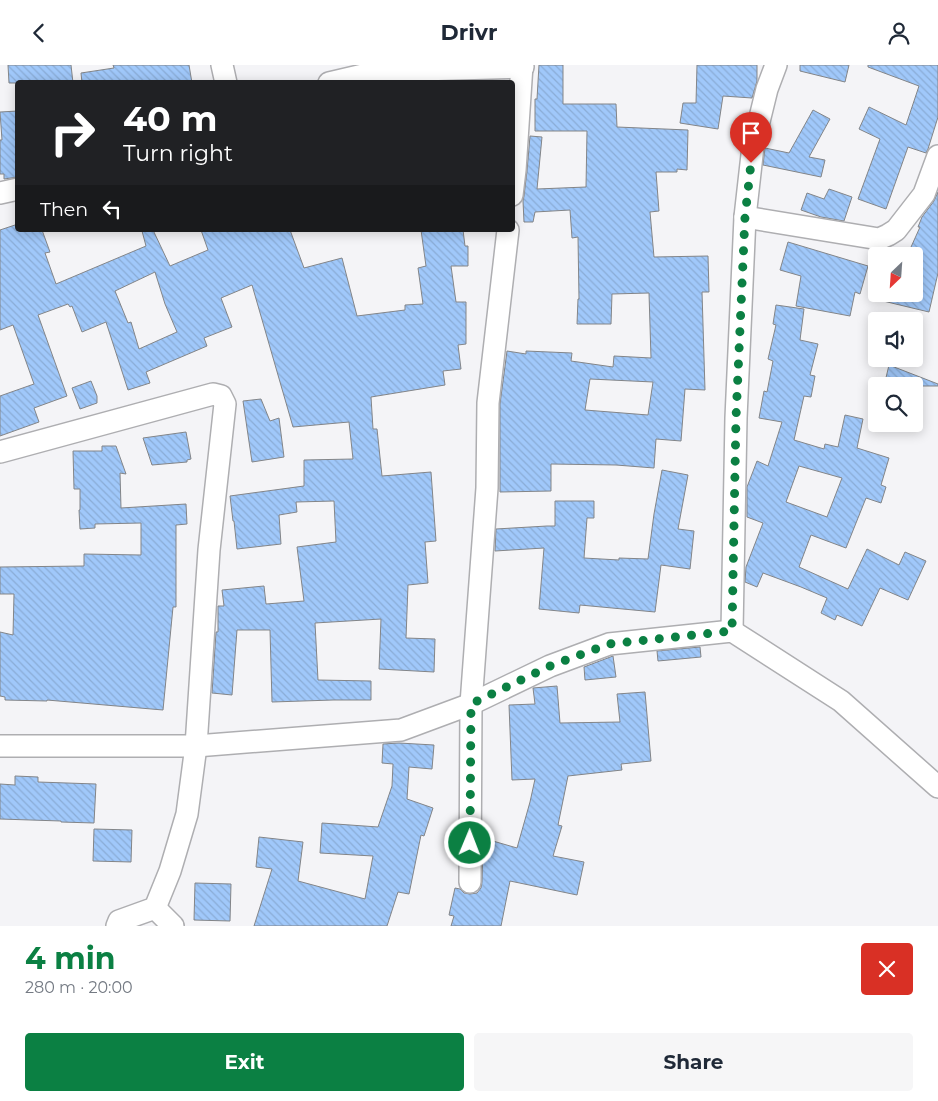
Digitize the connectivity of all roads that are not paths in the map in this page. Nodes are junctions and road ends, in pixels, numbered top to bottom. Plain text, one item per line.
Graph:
1 (222, 65) edge
2 (776, 65) edge
3 (522, 66) edge
4 (225, 80) edge
5 (342, 80) edge
6 (938, 156) edge
7 (515, 170) edge
8 (15, 190) edge
9 (0, 193) edge
10 (745, 217) junction
11 (508, 232) edge
12 (0, 452) edge
13 (732, 631) junction
14 (471, 704) junction
15 (0, 746) edge
16 (196, 746) junction
17 (938, 787) edge
18 (470, 882) dead end
19 (155, 908) junction
20 (117, 926) edge
21 (173, 926) edge

1 - 4 street
2 - 10 street
3 - 5 street
3 - 7 street
6 - 10 street
8 - 9 street
10 - 13 street
11 - 14 street
12 - 16 street
13 - 14 street
13 - 17 street
14 - 16 street
14 - 18 street
15 - 16 street
16 - 19 street
19 - 20 street
19 - 21 street

